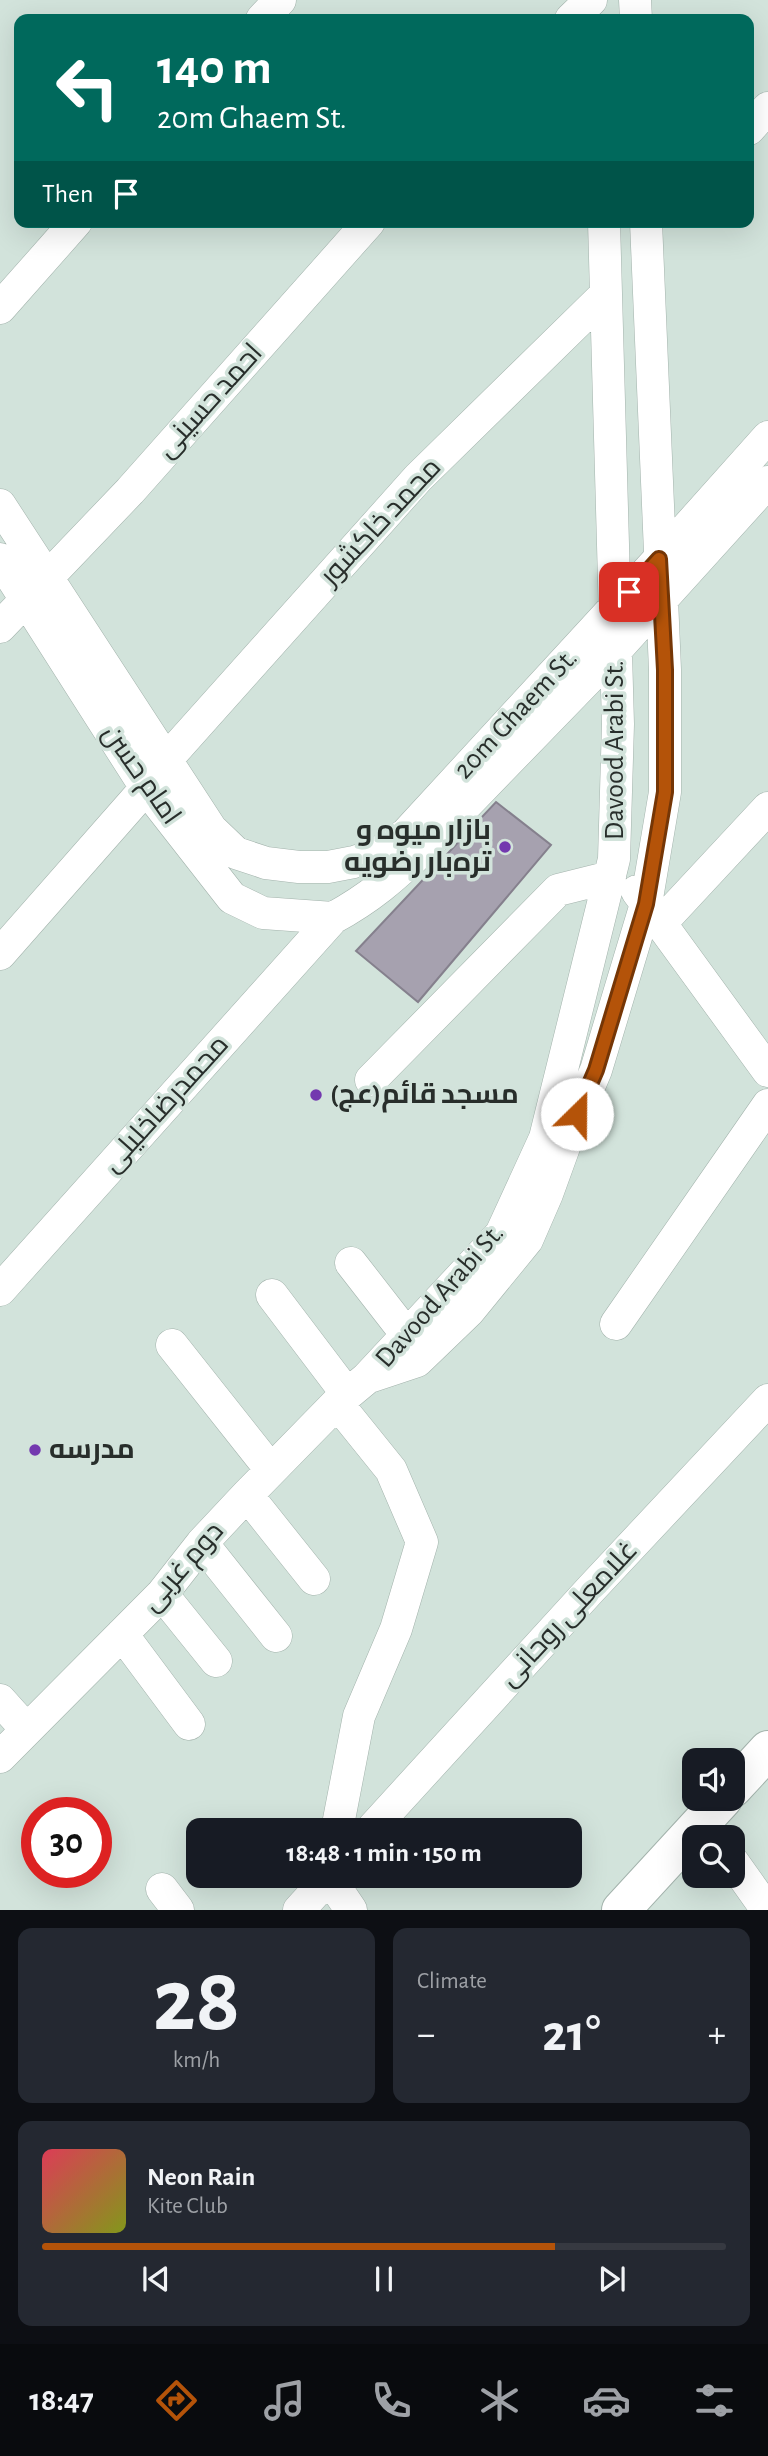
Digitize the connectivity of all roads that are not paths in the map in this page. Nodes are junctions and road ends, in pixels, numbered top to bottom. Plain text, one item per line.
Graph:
1 (280, 0) edge
2 (592, 0) edge
3 (267, 14) edge
4 (577, 14) edge
5 (768, 108) edge
6 (754, 123) edge
7 (71, 228) edge
8 (364, 228) edge
9 (604, 228) edge
10 (652, 228) edge
11 (606, 294) junction
12 (0, 308) edge
13 (768, 437) edge
14 (768, 482) edge
15 (0, 505) edge
16 (0, 559) edge
17 (659, 559) junction
18 (37, 588) junction
19 (661, 600) junction
20 (615, 608) junction
21 (0, 627) edge
22 (616, 649) junction
23 (166, 760) junction
24 (146, 788) junction
25 (768, 807) edge
26 (328, 867) joint
27 (612, 868) junction
28 (653, 914) junction
29 (333, 918) junction
30 (0, 954) edge
31 (768, 1071) edge
32 (371, 1080) dead end
33 (768, 1105) edge
34 (351, 1263) dead end
35 (0, 1290) edge
36 (272, 1295) dead end
37 (616, 1324) dead end
38 (407, 1335) junction
39 (172, 1345) dead end
40 (350, 1392) junction
41 (768, 1400) edge
42 (271, 1470) junction
43 (247, 1495) junction
44 (202, 1543) junction
45 (314, 1579) dead end
46 (162, 1594) junction
47 (122, 1634) junction
48 (276, 1636) dead end
49 (216, 1661) dead end
50 (0, 1700) edge
51 (189, 1724) dead end
52 (26, 1729) junction
53 (768, 1750) edge
54 (0, 1757) edge
55 (745, 1775) edge
56 (339, 1818) edge
57 (382, 1818) edge
58 (714, 1819) edge
59 (745, 1880) edge
60 (319, 1888) edge
61 (336, 1888) edge
62 (299, 1910) edge
63 (351, 1910) edge
64 (621, 1910) edge
65 (767, 1910) edge

1 - 3 street
2 - 4 street
5 - 6 street
7 - 12 street
8 - 18 street, احمد حسینی
9 - 11 street, Davood Arabi St.
10 - 17 street, Davood Arabi St.
11 - 20 street, Davood Arabi St.
11 - 23 street, محمد خاکشور
13 - 17 street, 20m Ghaem St.
14 - 19 street, 20m Ghaem St.
15 - 18 street, امام حسن
16 - 18 street, امام حسن
17 - 19 street, Davood Arabi St.
17 - 20 street, 20m Ghaem St.
18 - 21 street, احمد حسینی
18 - 23 street, امام حسن
18 - 24 street, امام حسن
19 - 22 street, 20m Ghaem St.
19 - 28 street, Davood Arabi St.
20 - 22 street, Davood Arabi St.
20 - 26 street, 20m Ghaem St.
22 - 27 street, Davood Arabi St.
22 - 29 street, 20m Ghaem St.
23 - 24 street, محمد خاکشور
23 - 26 street, امام حسن
24 - 29 street, امام حسن
24 - 30 street, محمد خاکشور
25 - 28 street
27 - 28 street
27 - 32 street
27 - 38 street, Davood Arabi St.
28 - 31 street
28 - 40 street, Davood Arabi St.
29 - 35 street, محمدرضاخلیلی
33 - 37 street
34 - 38 street
36 - 40 street
38 - 40 street, Davood Arabi St.
39 - 42 street
40 - 42 street, دوم غربی
40 - 56 street
41 - 57 street, غلامعلی روحانی
42 - 43 street, دوم غربی
43 - 44 street, دوم غربی
43 - 45 street
44 - 46 street, دوم غربی
44 - 48 street
46 - 47 street, دوم غربی
46 - 49 street
47 - 51 street
47 - 52 street, دوم غربی
50 - 52 street
52 - 54 street, دوم غربی
53 - 55 main road
58 - 64 main road
59 - 65 street
60 - 62 street
61 - 63 street

